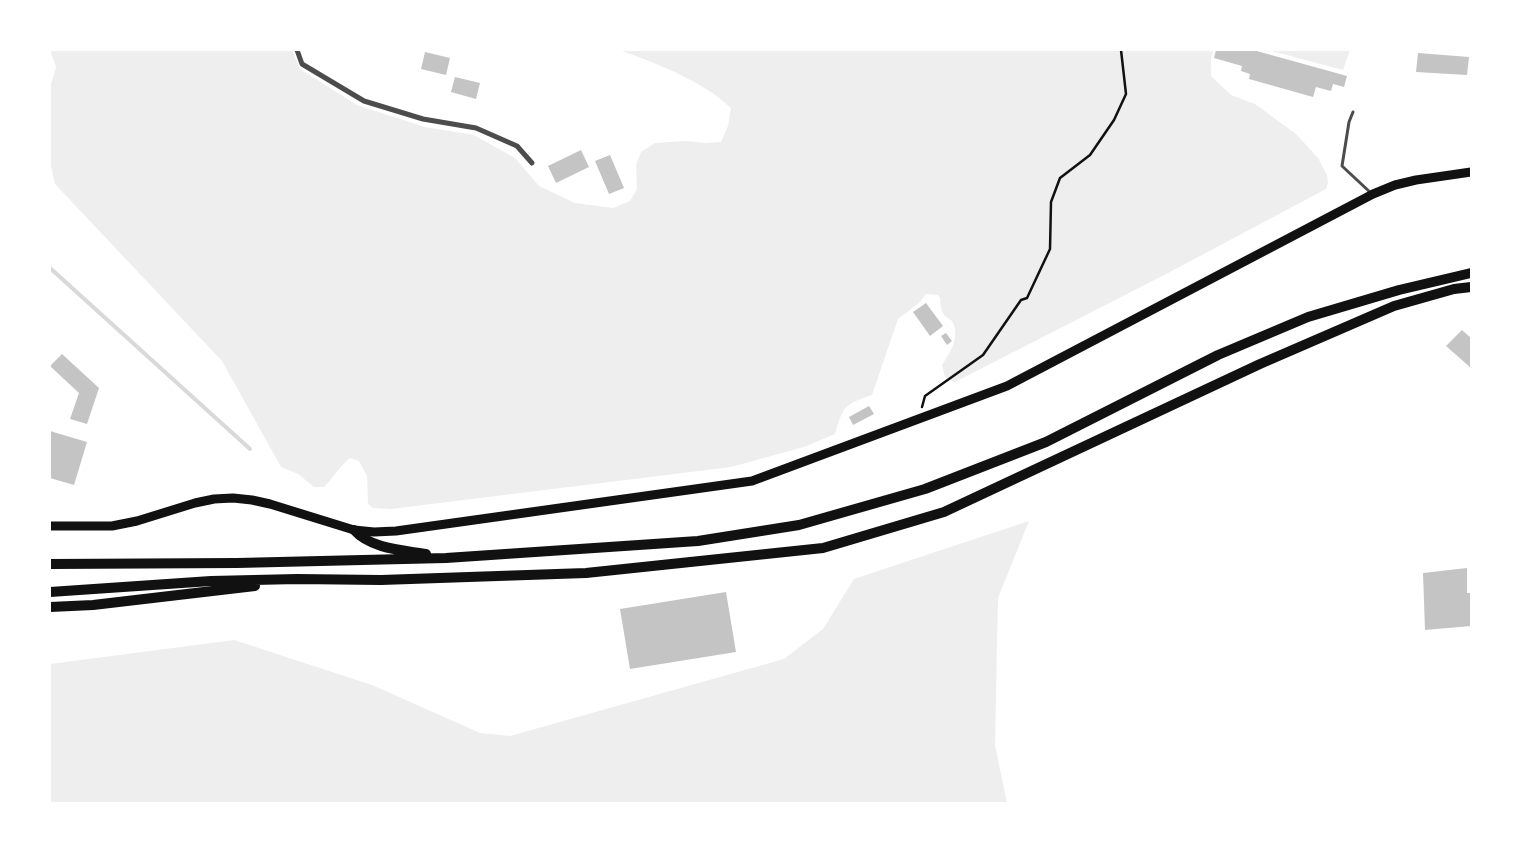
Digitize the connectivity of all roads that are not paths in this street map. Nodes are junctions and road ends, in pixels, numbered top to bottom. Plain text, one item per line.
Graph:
1 (297, 50) edge
2 (1353, 112) dead end
3 (532, 162) dead end
4 (1471, 172) edge
5 (1373, 194) junction
6 (1471, 273) edge
7 (1471, 287) edge
8 (50, 526) edge
9 (354, 530) junction
10 (446, 558) junction
11 (50, 564) edge
12 (297, 579) junction
13 (50, 592) edge
14 (50, 608) edge

1 - 3 street
2 - 5 lane
4 - 5 main road
5 - 9 main road
6 - 10 highway
7 - 12 highway
8 - 9 main road
9 - 10 highway
10 - 11 highway
12 - 13 highway
12 - 14 highway

